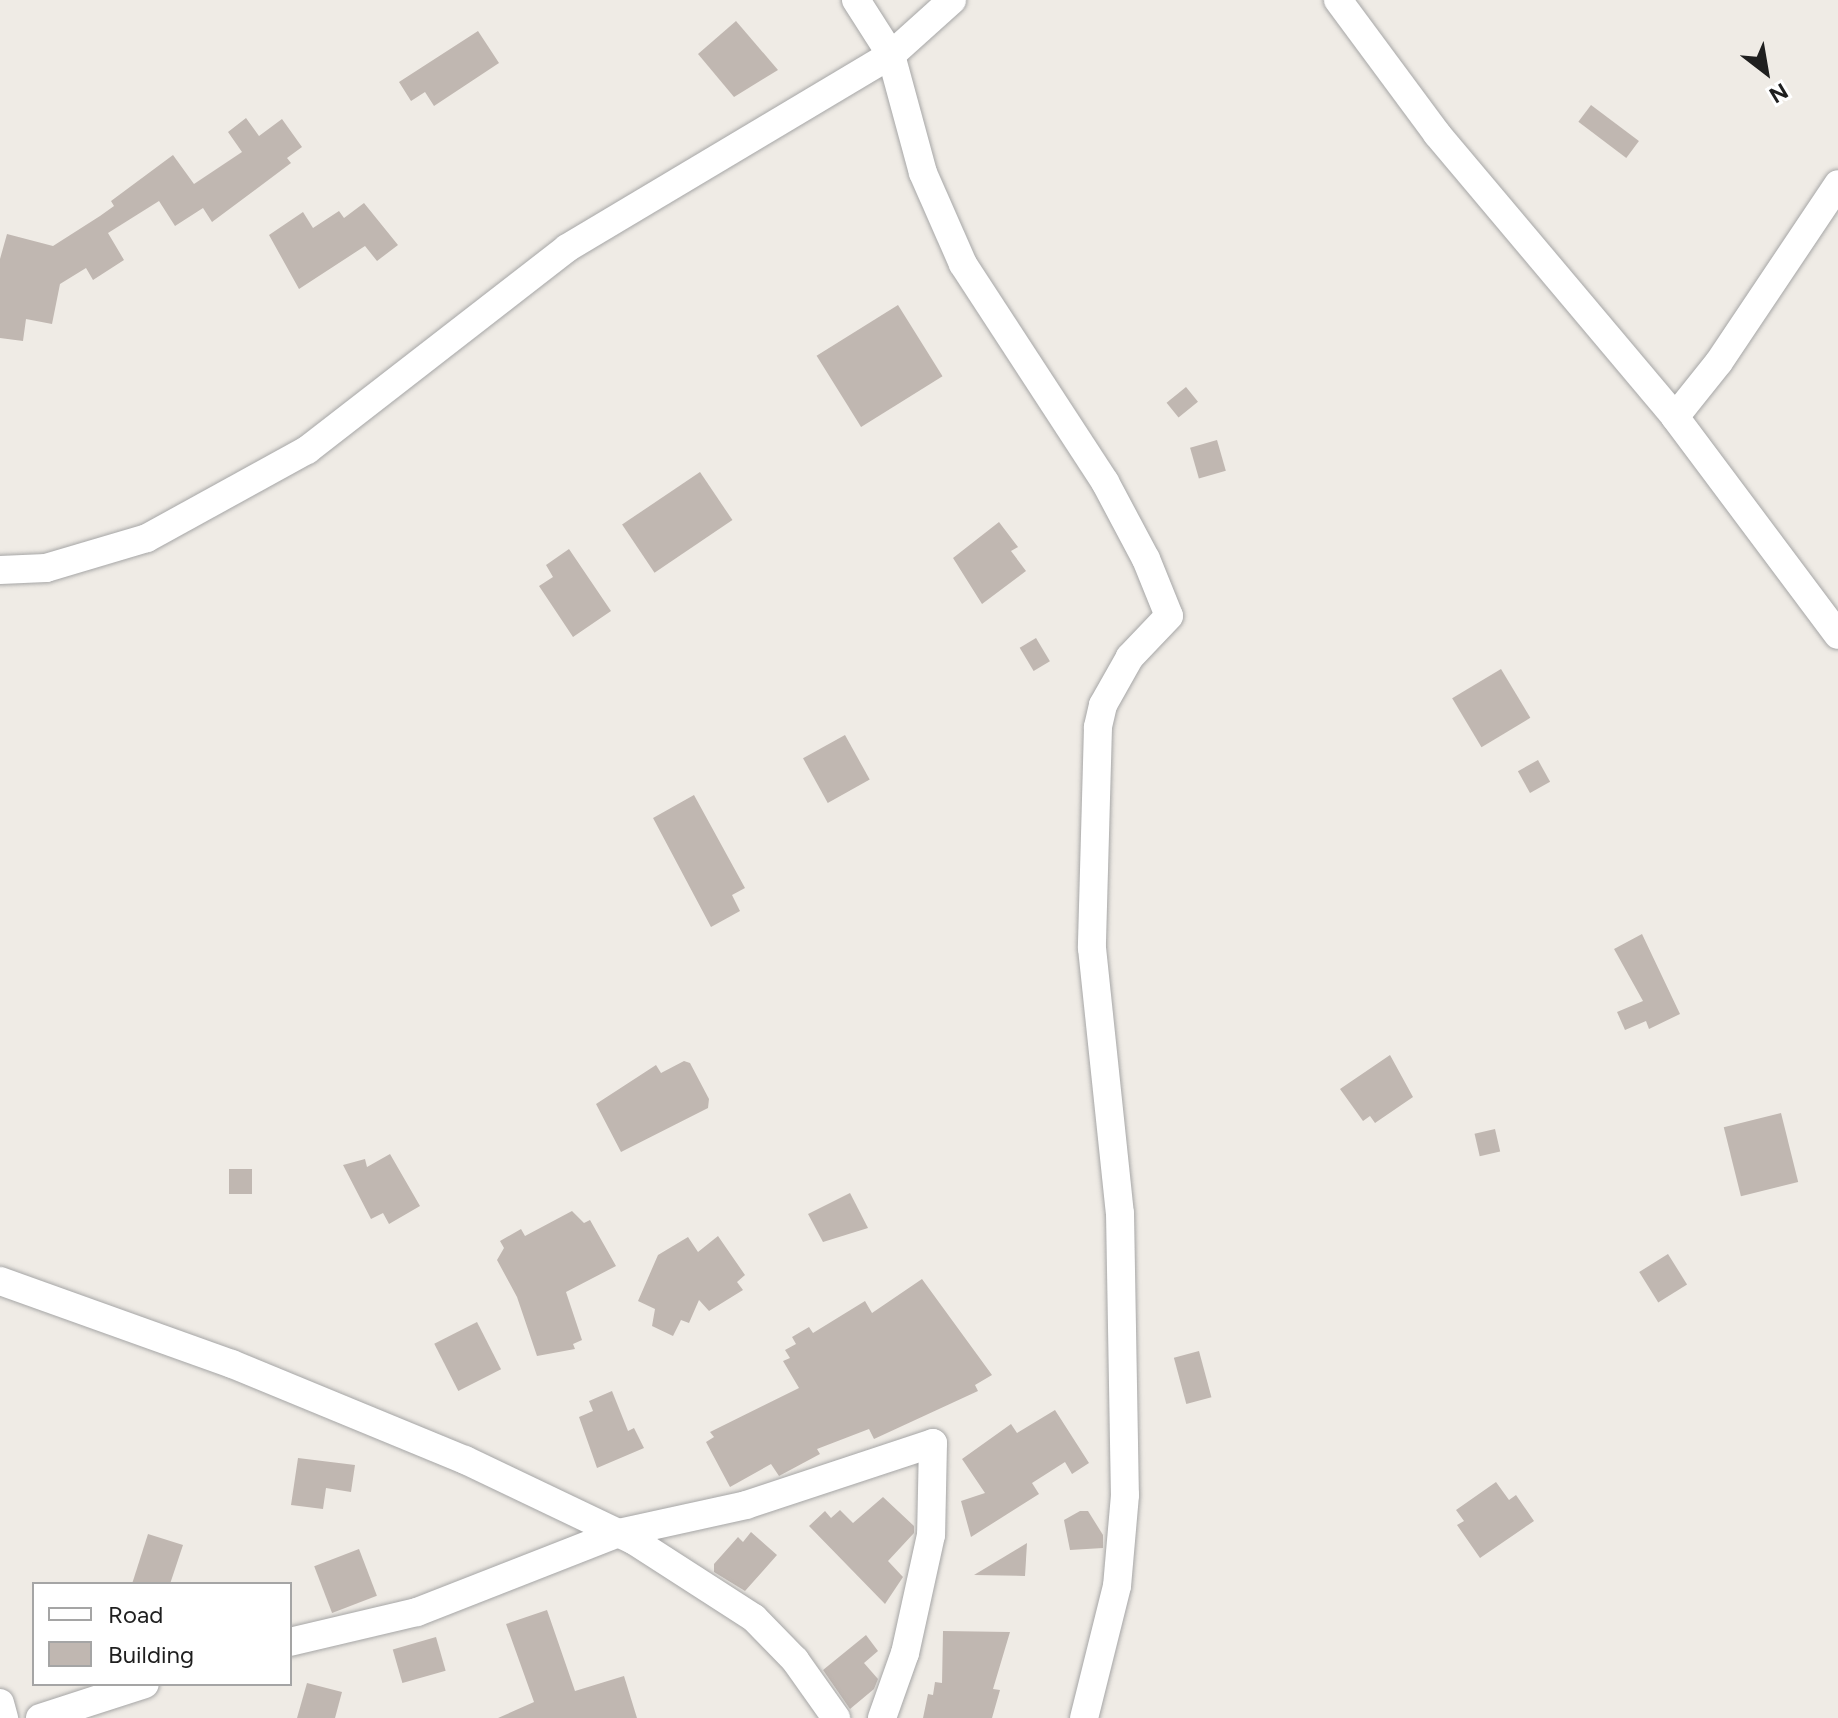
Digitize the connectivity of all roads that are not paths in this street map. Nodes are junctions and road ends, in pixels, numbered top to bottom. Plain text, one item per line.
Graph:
1 (856, 0) edge
2 (952, 0) edge
3 (1338, 0) edge
4 (891, 55) junction
5 (1838, 184) edge
6 (1675, 417) junction
7 (0, 570) edge
8 (1838, 635) edge
9 (0, 1281) edge
10 (619, 1533) junction
11 (292, 1642) edge
12 (139, 1686) edge
13 (0, 1703) edge
14 (4, 1718) edge
15 (40, 1718) edge
16 (836, 1718) edge
17 (882, 1718) edge
18 (1084, 1718) edge

1 - 4 street
2 - 4 street
3 - 6 street
4 - 7 street
4 - 18 street
5 - 6 street
6 - 8 street
9 - 10 street
10 - 11 street
10 - 16 street
10 - 17 street
12 - 15 street
13 - 14 street

